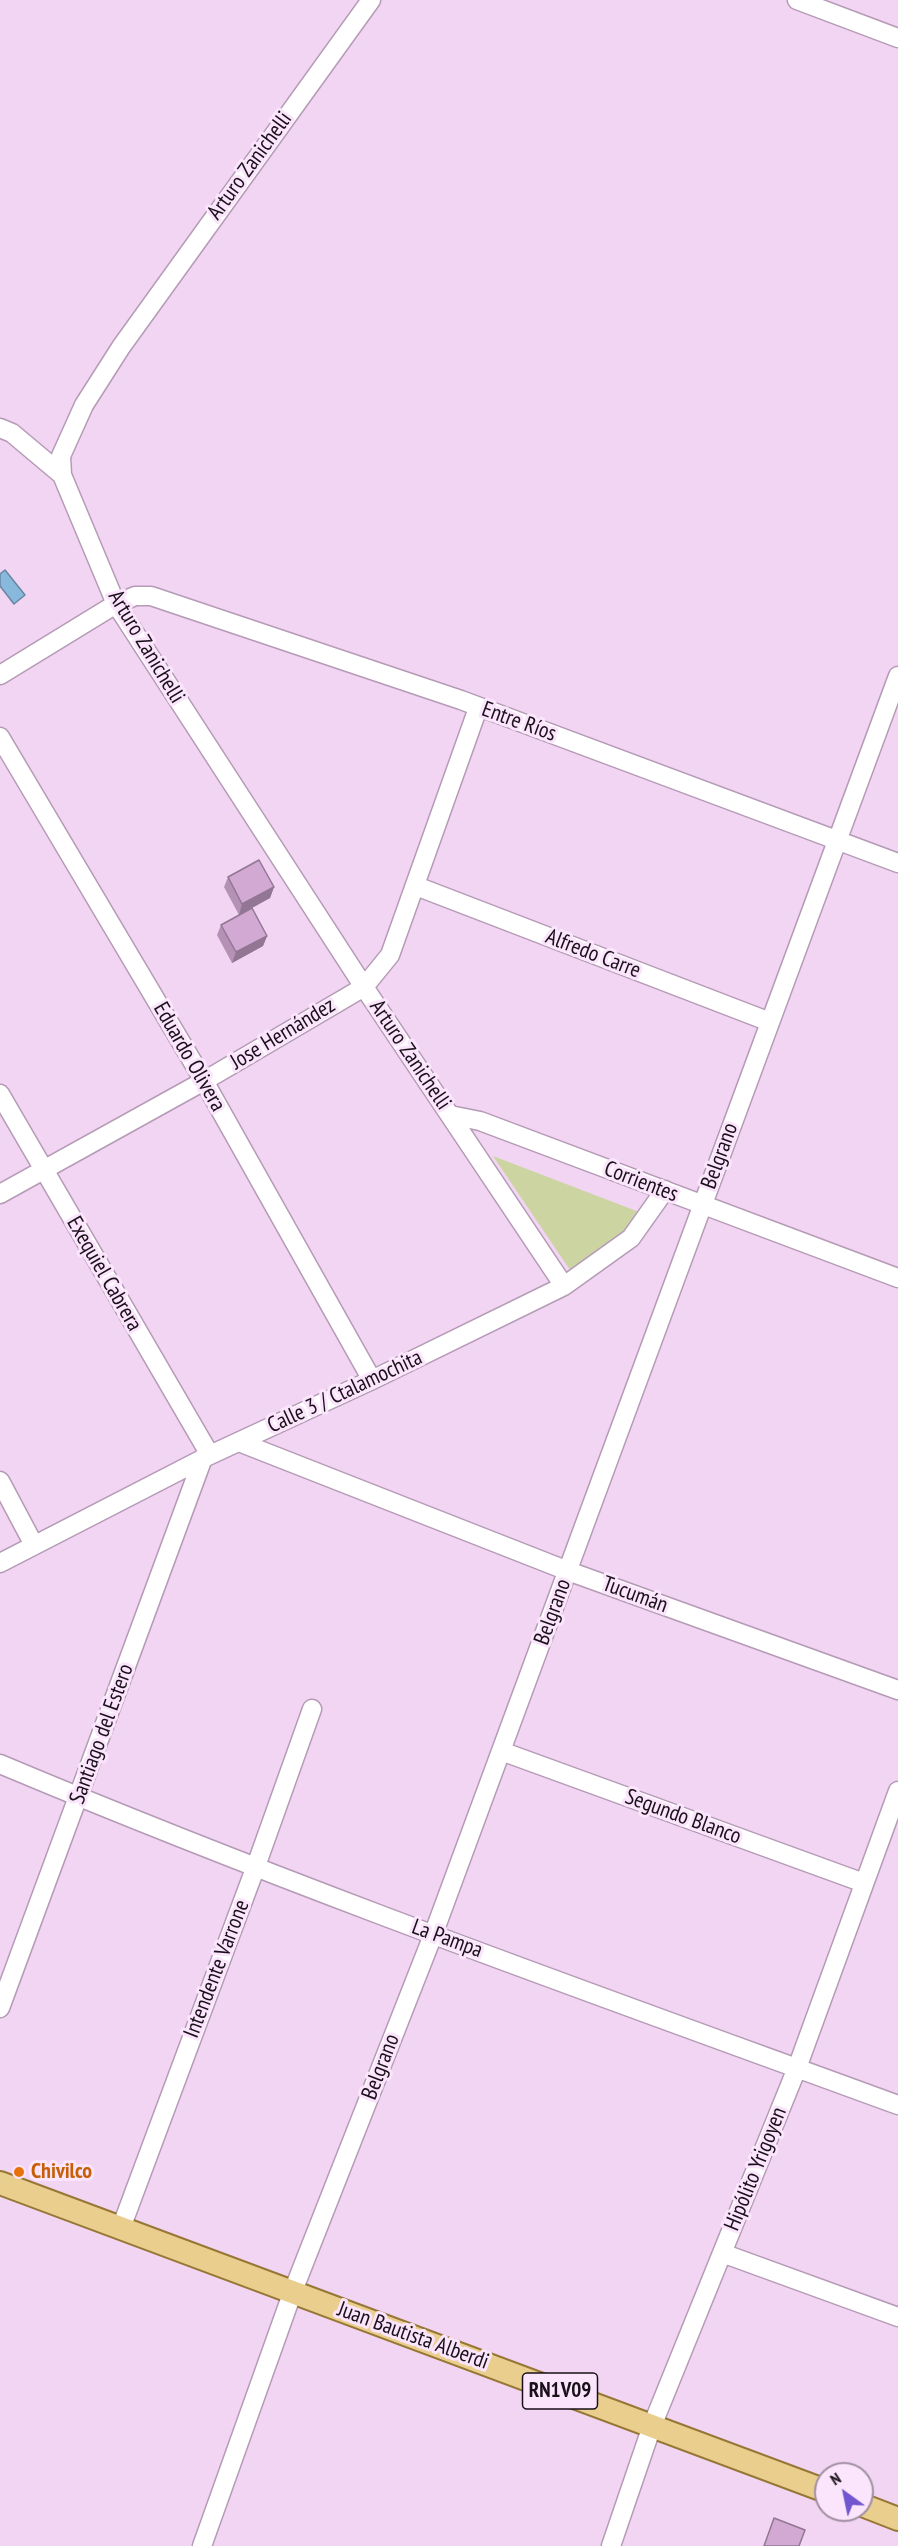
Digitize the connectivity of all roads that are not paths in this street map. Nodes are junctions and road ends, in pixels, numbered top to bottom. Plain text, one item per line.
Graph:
1 (371, 0) edge
2 (797, 0) edge
3 (898, 38) edge
4 (0, 428) edge
5 (63, 474) junction
6 (116, 604) junction
7 (0, 675) edge
8 (898, 676) edge
9 (478, 708) junction
10 (0, 737) edge
11 (837, 840) junction
12 (898, 863) edge
13 (416, 886) junction
14 (364, 987) junction
15 (770, 1022) junction
16 (204, 1081) junction
17 (0, 1094) edge
18 (450, 1115) junction
19 (44, 1171) junction
20 (665, 1190) junction
21 (0, 1194) edge
22 (702, 1206) junction
23 (898, 1278) edge
24 (564, 1286) junction
25 (372, 1380) junction
26 (239, 1442) junction
27 (206, 1457) junction
28 (0, 1481) edge
29 (34, 1545) junction
30 (0, 1563) edge
31 (568, 1571) junction
32 (898, 1690) edge
33 (312, 1709) dead end
34 (501, 1751) junction
35 (0, 1764) edge
36 (898, 1791) edge
37 (79, 1797) junction
38 (256, 1866) junction
39 (864, 1883) junction
40 (433, 1935) junction
41 (0, 2008) edge
42 (797, 2068) junction
43 (898, 2104) edge
44 (0, 2183) edge
45 (121, 2228) junction
46 (722, 2253) junction
47 (293, 2291) junction
48 (898, 2317) edge
49 (652, 2426) junction
50 (814, 2487) edge
51 (874, 2510) edge
52 (898, 2519) edge
53 (202, 2546) edge
54 (610, 2546) edge

1 - 5 street, Arturo Zanichelli
2 - 3 street
4 - 5 street
5 - 6 street, Arturo Zanichelli
6 - 7 street
6 - 9 street, Entre Ríos
6 - 14 street, Arturo Zanichelli
8 - 11 street, Belgrano
9 - 11 street, Entre Ríos
9 - 13 street, Jose Hernández
10 - 16 street, Eduardo Olivera
11 - 12 street, Entre Ríos
11 - 15 street, Belgrano
13 - 14 street, Jose Hernández
13 - 15 street, Alfredo Carre
14 - 16 street, Jose Hernández
14 - 18 street, Arturo Zanichelli
15 - 22 street, Belgrano
16 - 19 street, Jose Hernández
16 - 25 street, Eduardo Olivera
17 - 19 street, Exequiel Cabrera
18 - 20 street, Corrientes
18 - 24 street, Arturo Zanichelli
19 - 21 street, Jose Hernández
19 - 27 street, Exequiel Cabrera
20 - 22 street, Corrientes
20 - 24 street, Calle 3 / Ctalamochita
22 - 23 street, Corrientes
22 - 31 street, Belgrano
24 - 25 street, Calle 3 / Ctalamochita
25 - 26 street, Calle 3 / Ctalamochita
26 - 27 street, Calle 3 / Ctalamochita
26 - 31 street, Tucumán
27 - 29 street, Calle 3 / Ctalamochita
27 - 37 street, Santiago del Estero
28 - 29 street
29 - 30 street, Calle 3 / Ctalamochita
31 - 32 street, Tucumán
31 - 34 street, Belgrano
33 - 38 street, Intendente Varrone
34 - 39 street, Segundo Blanco
34 - 40 street, Belgrano
35 - 37 street, La Pampa
36 - 39 street, Hipólito Yrigoyen
37 - 38 street, La Pampa
37 - 41 street, Santiago del Estero
38 - 40 street, La Pampa
38 - 45 street, Intendente Varrone
39 - 42 street, Hipólito Yrigoyen
40 - 42 street, La Pampa
40 - 47 street, Belgrano
42 - 43 street, La Pampa
42 - 46 street, Hipólito Yrigoyen
44 - 45 main road, Juan Bautista Alberdi / RN1V09
45 - 47 main road, Juan Bautista Alberdi / RN1V09
46 - 48 street
46 - 49 street, Hipólito Yrigoyen
47 - 49 main road, Juan Bautista Alberdi / RN1V09
47 - 53 street, Belgrano
49 - 50 main road, Juan Bautista Alberdi / RN1V09
49 - 54 street, Hipólito Yrigoyen
51 - 52 main road

